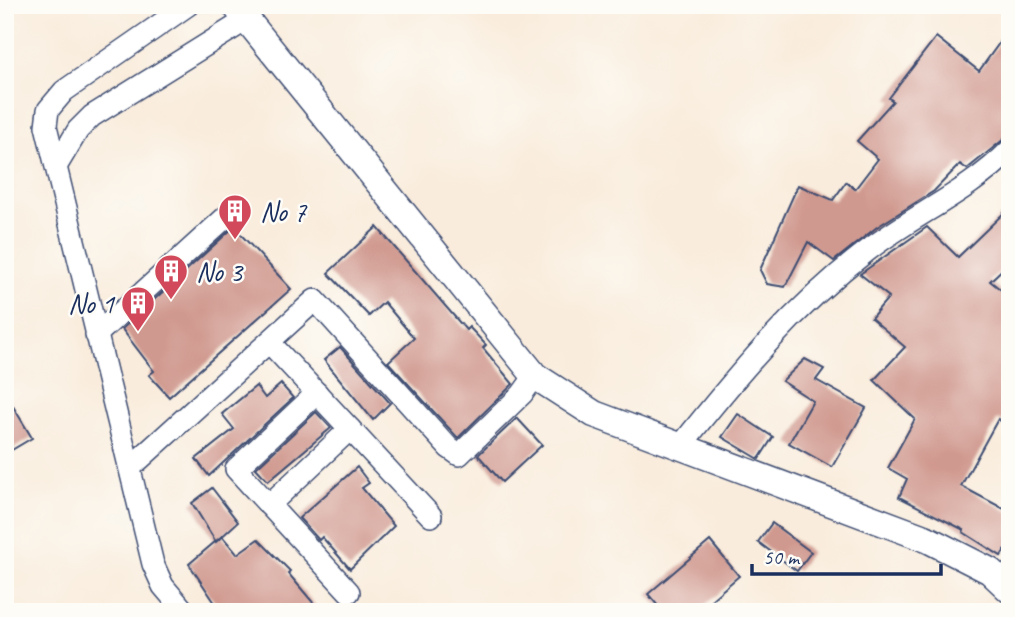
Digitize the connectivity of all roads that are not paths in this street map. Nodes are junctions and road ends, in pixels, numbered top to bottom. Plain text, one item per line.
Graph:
1 (188, 5) edge
2 (240, 12) edge
3 (1010, 150) edge
4 (57, 165) junction
5 (227, 216) dead end
6 (96, 335) junction
7 (269, 342) junction
8 (535, 376) junction
9 (317, 393) junction
10 (350, 429) junction
11 (680, 447) junction
12 (131, 467) junction
13 (269, 505) junction
14 (431, 516) dead end
15 (1010, 590) edge
16 (349, 592) dead end
17 (186, 612) edge

1 - 4 street
2 - 4 street
2 - 8 street
3 - 11 street
4 - 6 street
5 - 6 street
6 - 12 street
7 - 8 street
7 - 9 street
7 - 12 street
8 - 11 street
9 - 10 street
9 - 13 street
10 - 13 street
10 - 14 street
11 - 15 street
12 - 17 street
13 - 16 street

